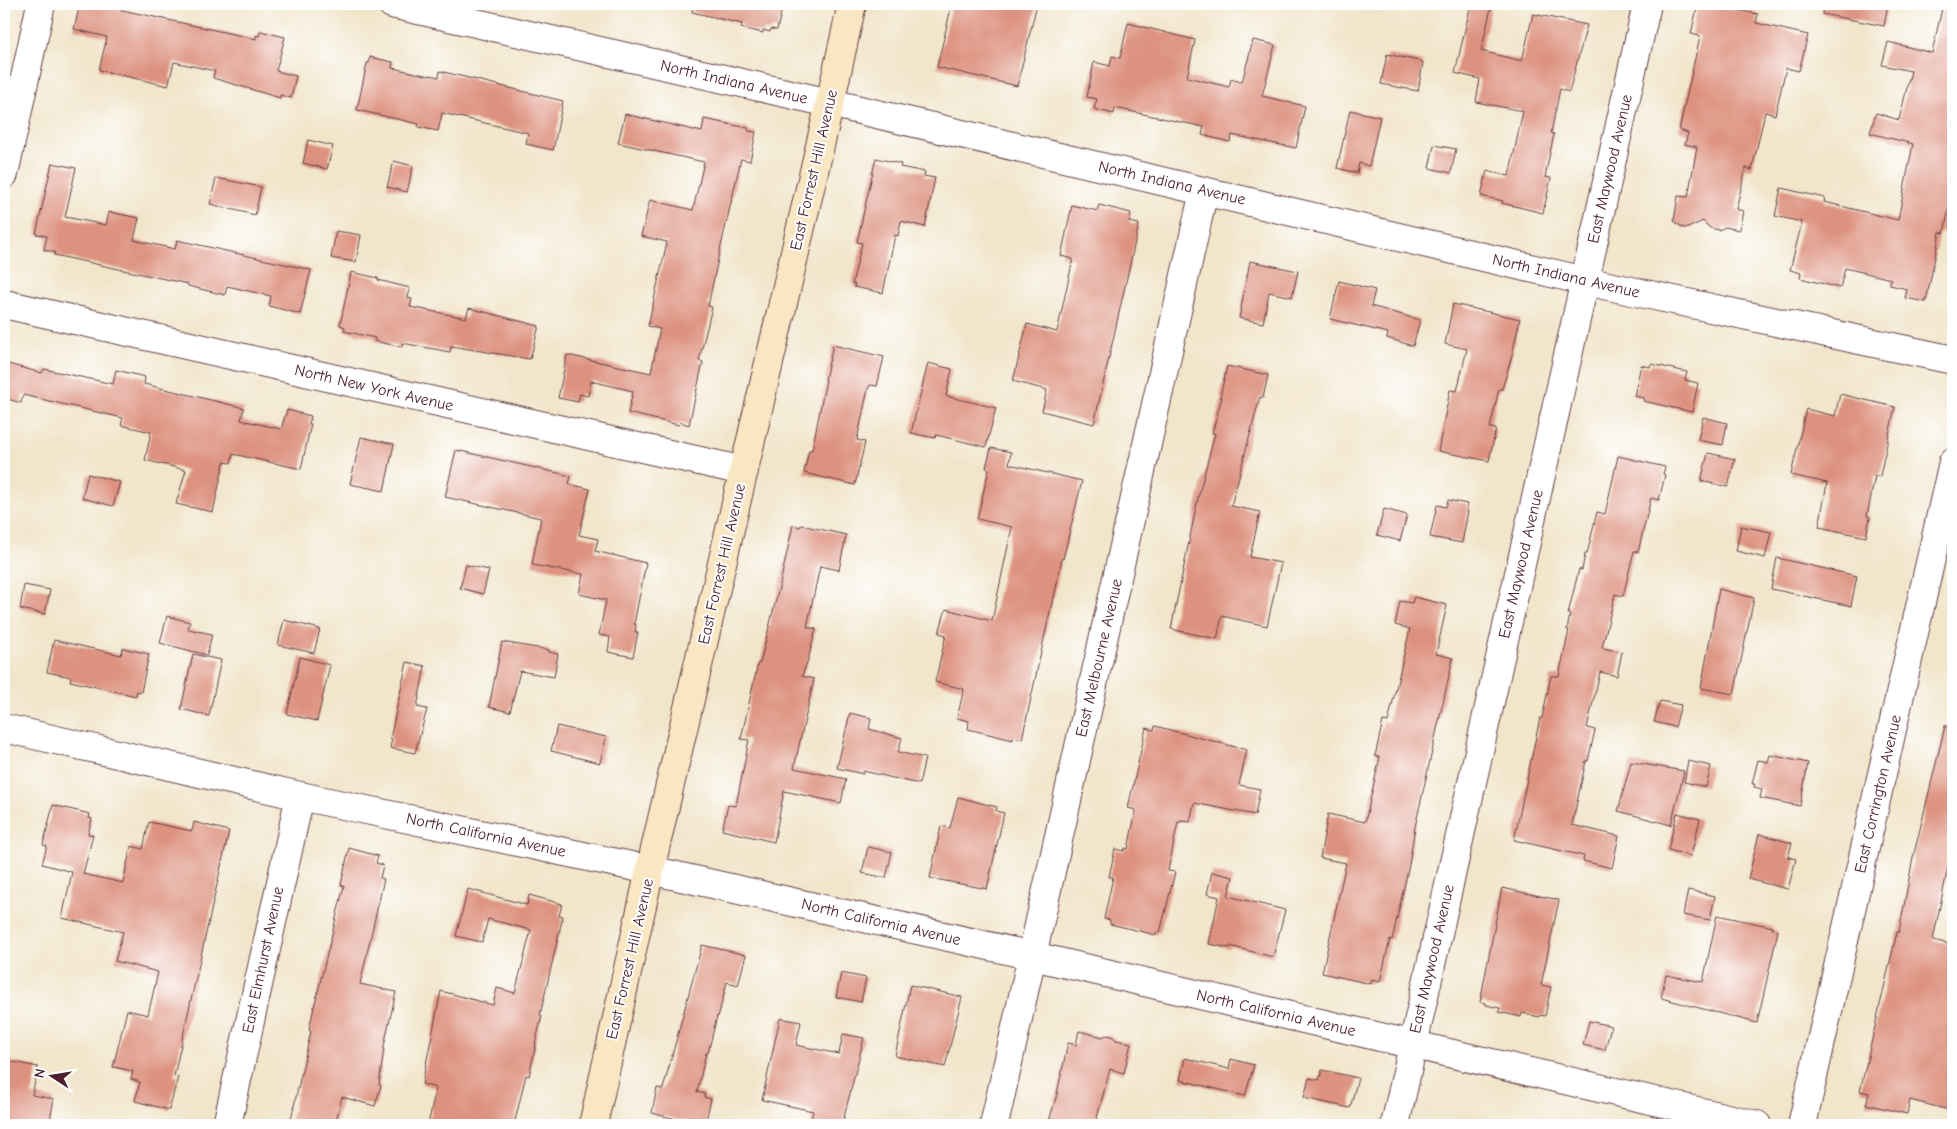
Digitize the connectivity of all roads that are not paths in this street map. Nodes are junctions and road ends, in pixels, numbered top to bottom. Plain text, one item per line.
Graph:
1 (41, 4) edge
2 (392, 4) edge
3 (852, 4) edge
4 (1647, 4) edge
5 (830, 104) junction
6 (4, 174) edge
7 (1204, 191) junction
8 (1585, 281) junction
9 (4, 304) edge
10 (1953, 360) edge
11 (1953, 462) edge
12 (744, 471) junction
13 (4, 728) edge
14 (300, 796) junction
15 (650, 870) junction
16 (1033, 956) junction
17 (1412, 1044) junction
18 (227, 1125) edge
19 (593, 1125) edge
20 (994, 1125) edge
21 (1395, 1125) edge
22 (1757, 1125) edge
23 (1802, 1125) edge

1 - 6 street
2 - 5 street, North Indiana Avenue
3 - 5 main road, East Forrest Hill Avenue
4 - 8 street, East Maywood Avenue
5 - 7 street, North Indiana Avenue
5 - 12 main road, East Forrest Hill Avenue
7 - 8 street, North Indiana Avenue
7 - 16 street, East Melbourne Avenue
8 - 10 street, North Indiana Avenue
8 - 17 street, East Maywood Avenue
9 - 12 street, North New York Avenue
11 - 23 street, East Corrington Avenue
12 - 15 main road, East Forrest Hill Avenue
13 - 14 street, North California Avenue
14 - 15 street, North California Avenue
14 - 18 street, East Elmhurst Avenue
15 - 16 street, North California Avenue
15 - 19 main road, East Forrest Hill Avenue
16 - 17 street, North California Avenue
16 - 20 street, East Melbourne Avenue
17 - 21 street, East Maywood Avenue
17 - 22 street, North California Avenue

